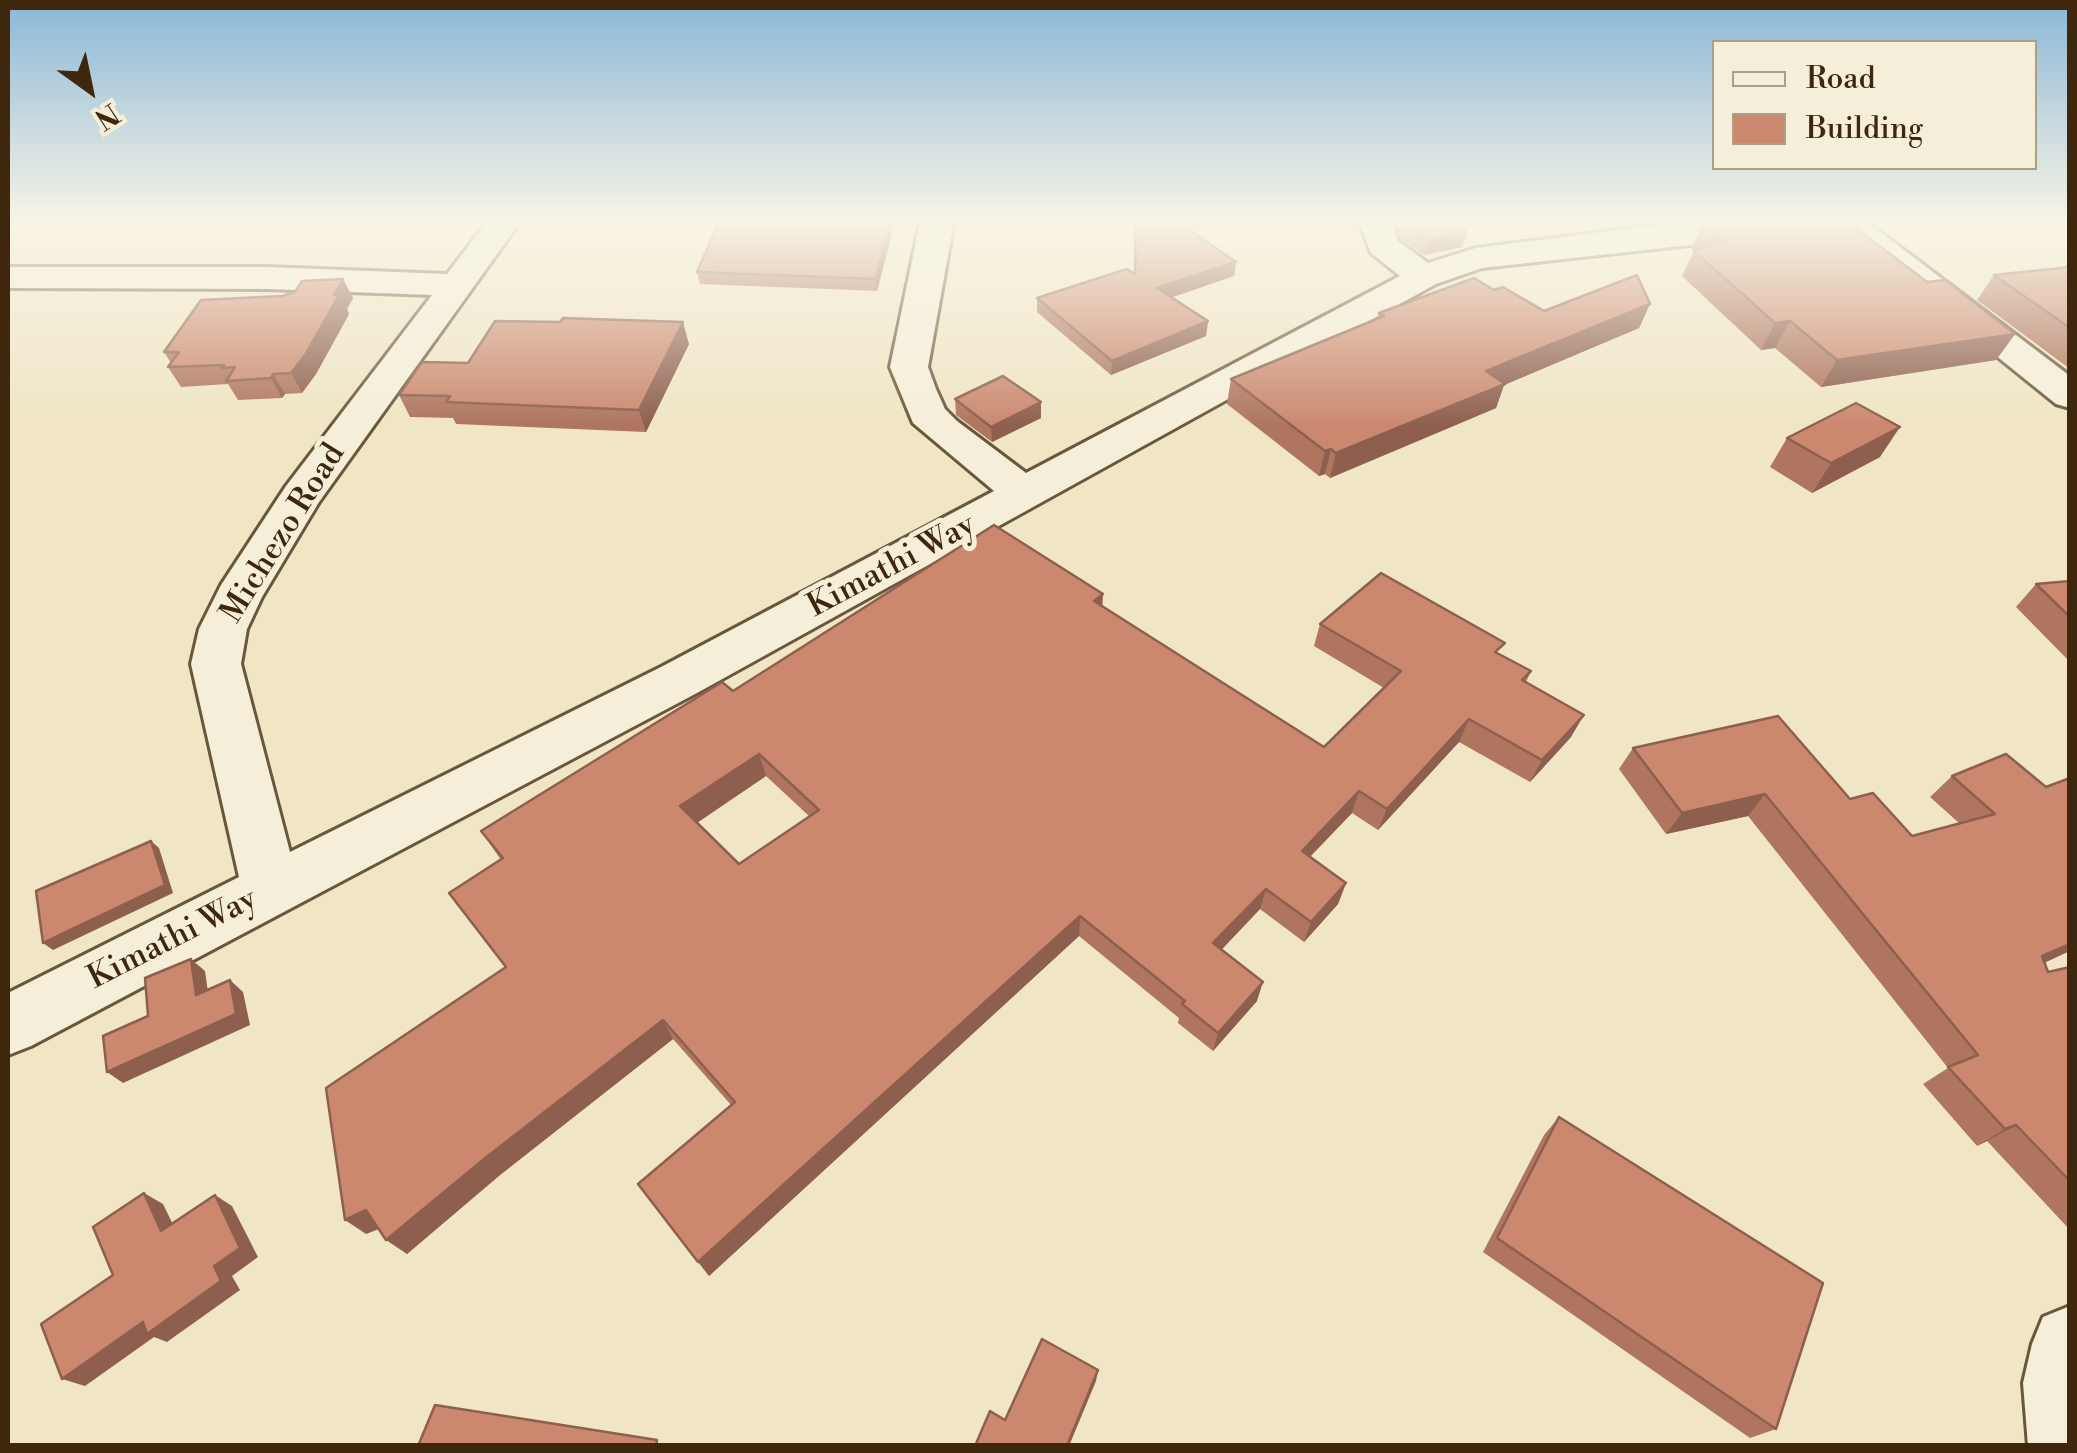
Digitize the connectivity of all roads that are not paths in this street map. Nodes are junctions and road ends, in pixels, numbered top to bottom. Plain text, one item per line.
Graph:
1 (453, 290) edge
2 (923, 290) edge
3 (1401, 290) edge
4 (1933, 290) edge
5 (2070, 396) edge
6 (1027, 495) junction
7 (271, 890) junction
8 (8, 1025) edge
9 (2070, 1344) edge
10 (2068, 1446) edge

1 - 7 street, Michezo Road
2 - 6 street
3 - 6 street, Kimathi Way
4 - 5 street
6 - 7 street, Kimathi Way
7 - 8 street, Kimathi Way
9 - 10 street

